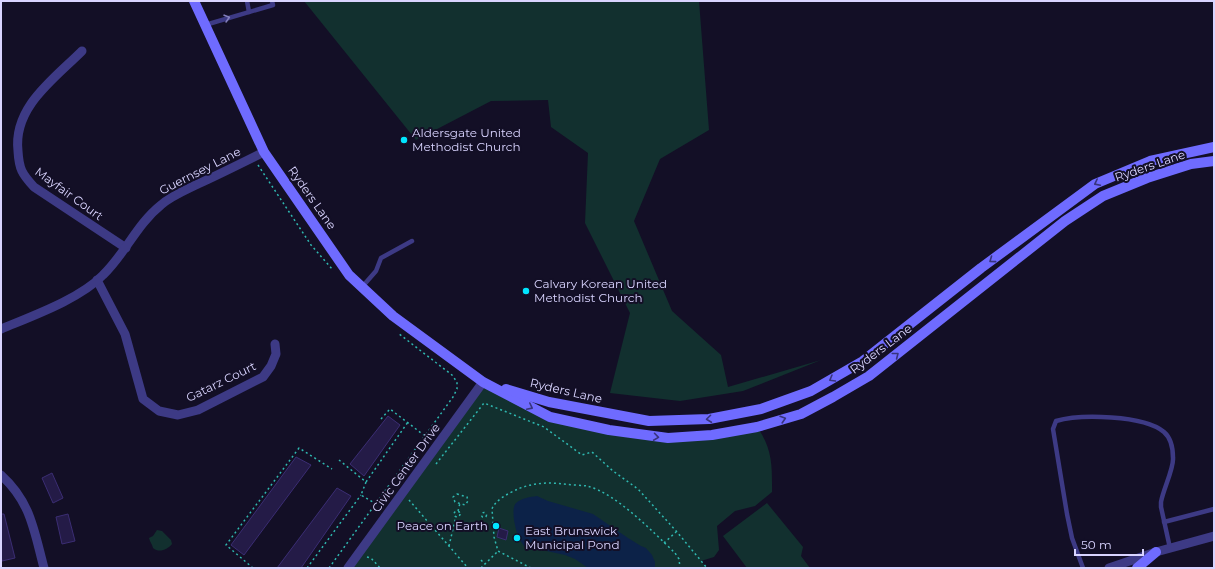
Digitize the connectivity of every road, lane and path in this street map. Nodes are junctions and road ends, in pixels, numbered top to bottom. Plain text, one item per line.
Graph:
1 (194, 1) edge
2 (247, 1) edge
3 (272, 1) edge
4 (249, 12) junction
5 (204, 25) junction
6 (82, 51) dead end
7 (1214, 147) edge
8 (264, 152) junction
9 (1214, 161) edge
10 (257, 164) dead end
11 (412, 241) dead end
12 (126, 248) junction
13 (336, 273) dead end
14 (97, 280) junction
15 (362, 287) junction
16 (1, 329) edge
17 (396, 331) dead end
18 (274, 344) dead end
19 (483, 382) junction
20 (382, 419) dead end
21 (408, 422) junction
22 (425, 436) junction
23 (339, 460) dead end
24 (435, 465) dead end
25 (332, 469) dead end
26 (1, 475) edge
27 (366, 482) junction
28 (361, 496) junction
29 (409, 500) dead end
30 (460, 503) junction
31 (376, 504) junction
32 (1214, 509) edge
33 (458, 511) junction
34 (456, 516) junction
35 (1164, 522) junction
36 (677, 532) junction
37 (1214, 536) edge
38 (664, 543) junction
39 (449, 546) junction
40 (1170, 548) junction
41 (498, 551) junction
42 (360, 552) junction
43 (1156, 552) junction
44 (481, 560) dead end
45 (485, 564) junction
46 (44, 568) edge
47 (253, 568) edge
48 (307, 568) edge
49 (329, 568) edge
50 (348, 568) edge
51 (380, 568) edge
52 (468, 568) edge
53 (480, 568) edge
54 (530, 568) edge
55 (680, 568) edge
56 (707, 568) edge
57 (1083, 568) edge
58 (1109, 568) edge
59 (1137, 568) edge

1 - 5 main road, Ryders Lane
2 - 4 lane
3 - 4 lane
5 -> 4 lane
5 - 8 main road, Ryders Lane
6 - 12 street, Mayfair Court
7 -> 19 main road, Ryders Lane
8 - 12 street, Guernsey Lane
8 - 15 main road, Ryders Lane
19 -> 9 main road, Ryders Lane
10 - 13 path
11 - 15 lane
12 - 14 street, Guernsey Lane
14 - 16 street, Guernsey Lane
14 - 18 street, Gatarz Court
15 - 19 main road, Ryders Lane
17 - 22 path
19 - 42 street, Civic Center Drive
20 - 21 path
21 - 22 path
21 - 27 path
22 - 31 path
23 - 27 path
24 - 36 path
25 - 47 path
26 - 46 street
27 - 28 path
28 - 31 path
28 - 48 path
29 - 39 path
30 - 30 path
30 - 33 path
31 - 49 path
32 - 35 lane
33 - 34 path
33 - 34 path
34 - 39 path
35 - 40 lane
35 - 57 lane
36 - 38 path
36 - 56 path
37 - 40 street
38 - 41 path
38 - 55 path
39 - 52 path
40 - 43 street
41 - 45 path
41 - 54 path
42 - 50 street, Civic Center Drive
42 - 51 path
43 - 58 street
43 - 59 main road
44 - 45 path
45 - 53 path

